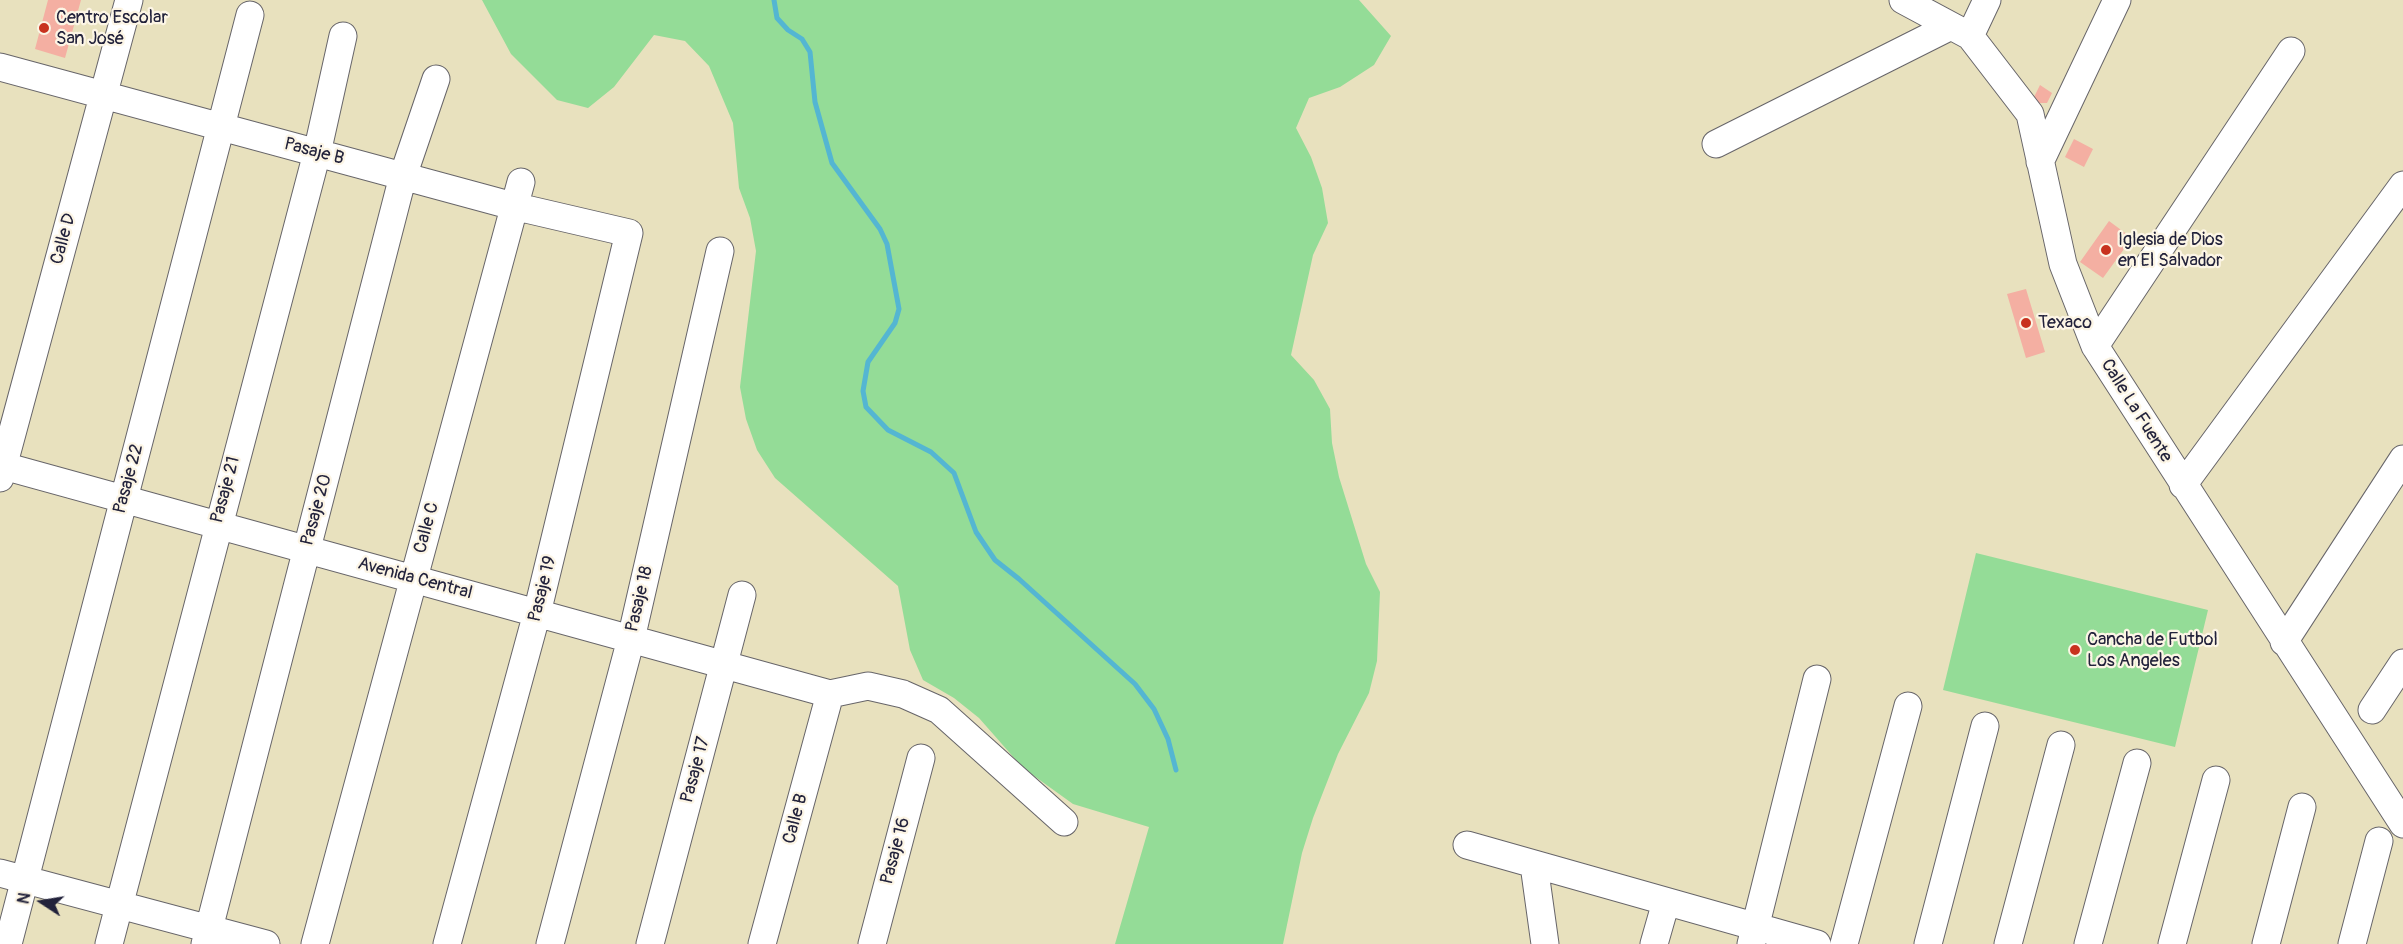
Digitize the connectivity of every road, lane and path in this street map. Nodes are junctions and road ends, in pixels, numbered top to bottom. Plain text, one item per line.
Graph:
1 (129, 0) edge
2 (1903, 0) edge
3 (1987, 0) edge
4 (2117, 0) edge
5 (250, 15) dead end
6 (1960, 31) junction
7 (344, 36) dead end
8 (2291, 51) dead end
9 (0, 67) edge
10 (436, 79) dead end
11 (103, 95) junction
12 (220, 127) junction
13 (1716, 144) dead end
14 (317, 153) junction
15 (2040, 162) junction
16 (404, 176) junction
17 (2403, 185) edge
18 (517, 194) junction
19 (629, 232) joint
20 (720, 251) dead end
21 (2095, 346) junction
22 (2403, 459) edge
23 (1, 470) edge
24 (2183, 485) junction
25 (124, 499) junction
26 (217, 525) junction
27 (306, 549) junction
28 (414, 579) junction
29 (742, 596) dead end
30 (537, 613) junction
31 (631, 639) junction
32 (2284, 642) junction
33 (2403, 663) edge
34 (724, 664) junction
35 (1816, 679) dead end
36 (831, 694) junction
37 (1908, 706) dead end
38 (2372, 710) dead end
39 (1985, 726) dead end
40 (2061, 745) dead end
41 (921, 758) dead end
42 (2137, 763) dead end
43 (2216, 780) dead end
44 (2302, 807) dead end
45 (1064, 822) dead end
46 (2403, 824) edge
47 (2379, 841) dead end
48 (1467, 845) dead end
49 (1534, 864) junction
50 (13, 877) edge
51 (1666, 902) junction
52 (119, 905) junction
53 (207, 936) edge
54 (1754, 936) edge
55 (9, 944) edge
56 (109, 944) edge
57 (266, 944) edge
58 (315, 944) edge
59 (447, 944) edge
60 (550, 944) edge
61 (650, 944) edge
62 (762, 944) edge
63 (872, 944) edge
64 (1545, 944) edge
65 (1654, 944) edge
66 (1817, 944) edge
67 (1845, 944) edge
68 (1928, 944) edge
69 (2008, 944) edge
70 (2088, 944) edge
71 (2172, 944) edge
72 (2266, 944) edge
73 (2352, 944) edge

1 - 11 street, Calle D
2 - 6 street, Calle La Fuente
3 - 6 street
4 - 15 street
5 - 12 street, Pasaje 22
6 - 13 street
6 - 15 street, Calle La Fuente
7 - 14 street, Pasaje 21
8 - 21 street
9 - 11 street, Pasaje B
10 - 16 street, Pasaje 20
11 - 12 street, Pasaje B
11 - 23 street, Calle D
12 - 14 street, Pasaje B
12 - 25 street, Pasaje 22
14 - 16 street, Pasaje B
14 - 26 street, Pasaje 21
15 - 21 street, Calle La Fuente
16 - 18 street, Pasaje B
16 - 27 street, Pasaje 20
17 - 24 street
18 - 19 street, Pasaje B
18 - 28 street, Calle C
19 - 30 street, Pasaje 19
20 - 31 street, Pasaje 18
21 - 24 street, Calle La Fuente
22 - 32 street
23 - 25 street, Avenida Central
24 - 32 street, Calle La Fuente
25 - 26 street, Avenida Central
25 - 50 street, Pasaje 22
26 - 27 street, Avenida Central
26 - 52 street, Pasaje 21
27 - 28 street, Avenida Central
27 - 53 street, Pasaje 20
28 - 30 street, Avenida Central
28 - 58 street, Calle C
29 - 34 street, Pasaje 17
30 - 31 street, Avenida Central
30 - 59 street, Pasaje 19
31 - 34 street, Avenida Central
31 - 60 street, Pasaje 18
32 - 46 street, Calle La Fuente
33 - 38 street
34 - 36 street, Avenida Central
34 - 61 street, Pasaje 17
35 - 54 street
36 - 45 street
36 - 62 street, Calle B
37 - 67 street
39 - 68 street
40 - 69 street
41 - 63 street, Pasaje 16
42 - 70 street
43 - 71 street
44 - 72 street
47 - 73 street
48 - 49 street
49 - 51 street
49 - 64 street
50 - 52 street
50 - 55 street, Pasaje 22
51 - 54 street
51 - 65 street
52 - 53 street
52 - 56 street, Pasaje 21
53 - 57 street
54 - 66 street

